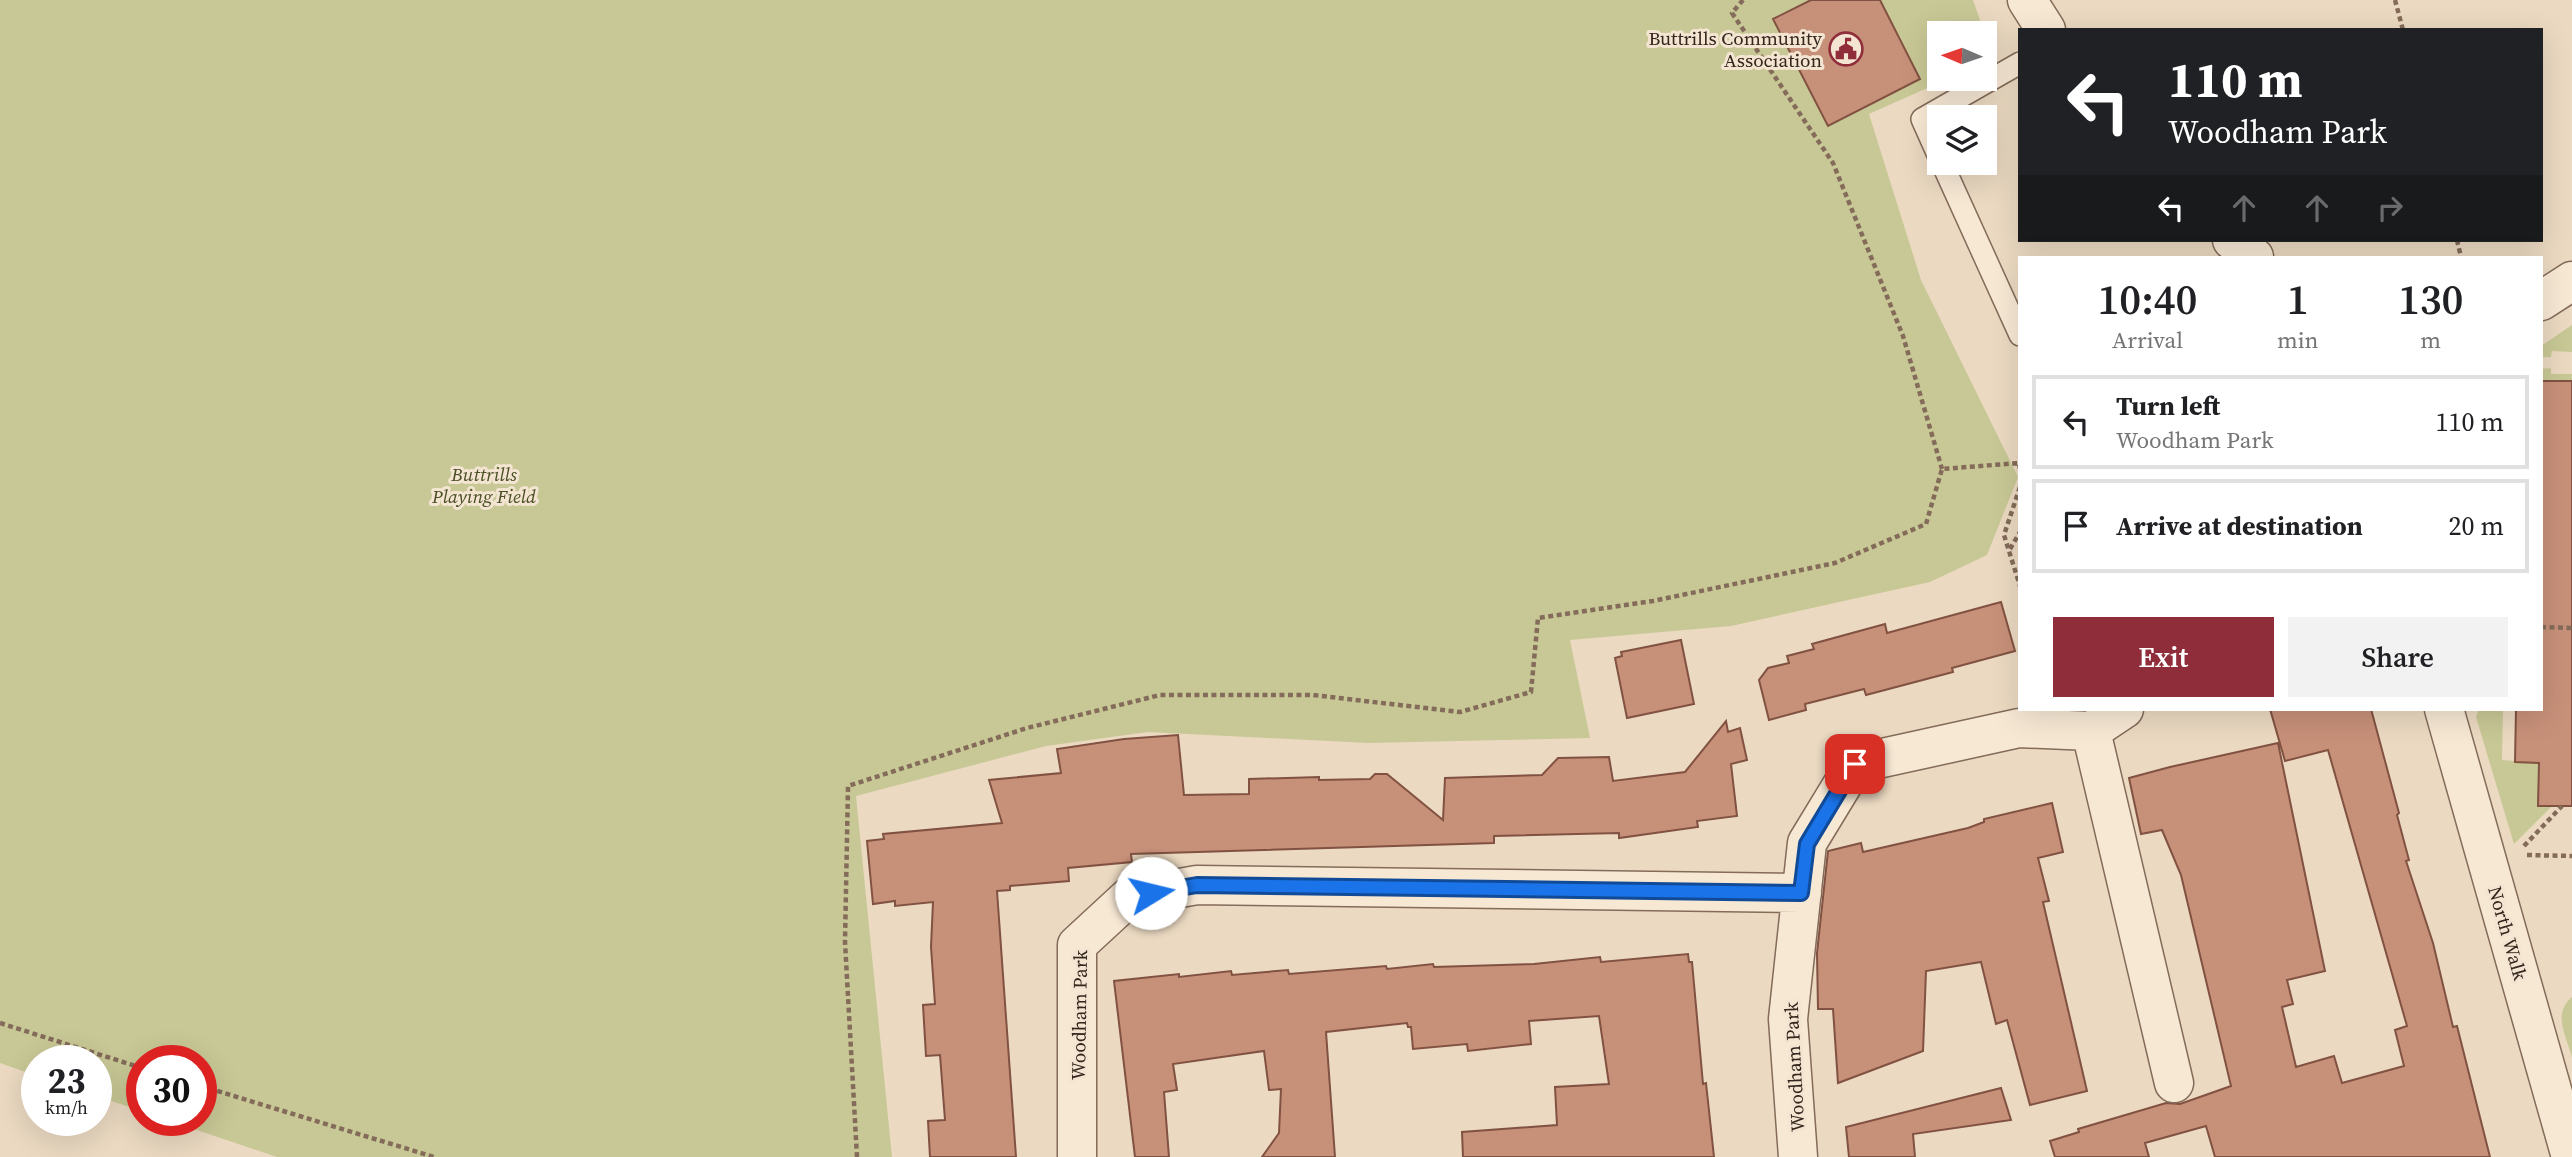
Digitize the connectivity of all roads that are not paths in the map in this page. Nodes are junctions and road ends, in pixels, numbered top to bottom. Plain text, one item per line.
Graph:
1 (2027, 0) edge
2 (2045, 28) edge
3 (2018, 65) edge
4 (1947, 105) edge
5 (1927, 116) edge
6 (1927, 130) edge
7 (1947, 175) edge
8 (2235, 242) edge
9 (2253, 256) edge
10 (2572, 281) edge
11 (2543, 300) edge
12 (2018, 331) edge
13 (2121, 711) edge
14 (2445, 711) edge
15 (2091, 731) junction
16 (1801, 893) junction
17 (2174, 1083) dead end
18 (1077, 1157) edge
19 (1798, 1157) edge
20 (2571, 1157) edge

1 - 2 street
3 - 4 lane
5 - 6 lane
7 - 12 lane
8 - 9 street
10 - 11 street
13 - 15 street
14 - 20 street, North Walk
15 - 16 street, Woodham Park
15 - 17 street
16 - 18 street, Woodham Park
16 - 19 street, Woodham Park

